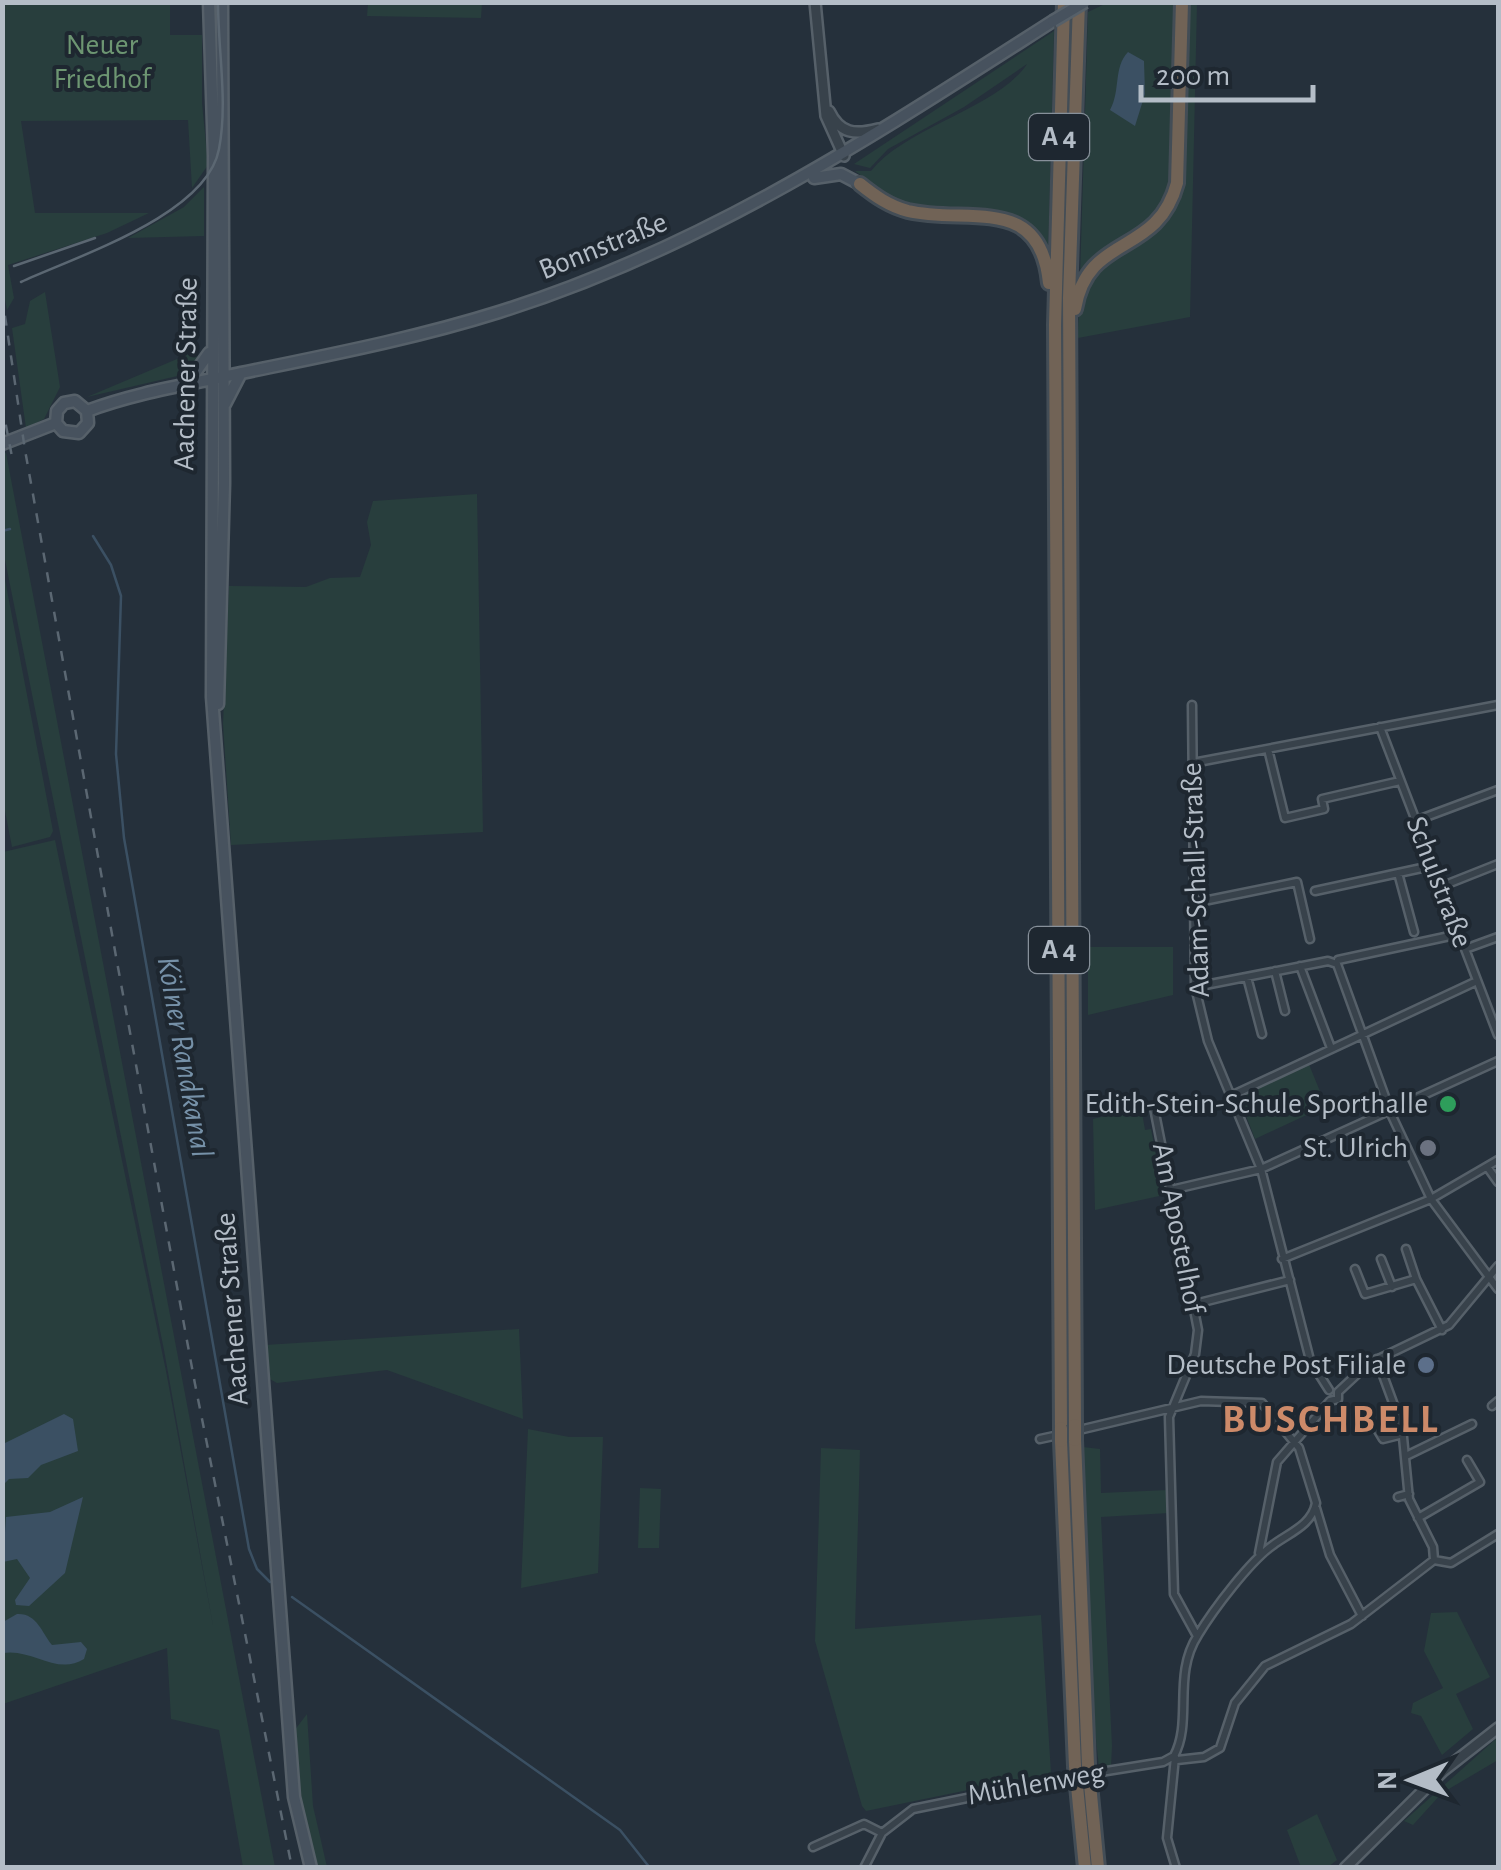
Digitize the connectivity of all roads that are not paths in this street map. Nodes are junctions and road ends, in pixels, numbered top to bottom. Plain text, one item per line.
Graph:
1 (222, 2) edge
2 (816, 2) edge
3 (1064, 2) edge
4 (1082, 2) edge
5 (1182, 2) edge
6 (208, 3) edge
7 (224, 18) junction
8 (823, 95) junction
9 (895, 124) junction
10 (859, 146) junction
11 (844, 156) junction
12 (803, 180) junction
13 (860, 184) junction
14 (1055, 325) junction
15 (1070, 341) junction
16 (210, 351) junction
17 (224, 351) junction
18 (241, 373) junction
19 (224, 376) junction
20 (210, 380) junction
21 (186, 384) junction
22 (224, 405) junction
23 (88, 411) junction
24 (56, 423) junction
25 (2, 444) edge
26 (1192, 705) dead end
27 (1498, 705) edge
28 (1380, 728) junction
29 (217, 745) junction
30 (1268, 748) junction
31 (1192, 763) junction
32 (1400, 781) junction
33 (1498, 790) edge
34 (1415, 822) junction
35 (1498, 864) edge
36 (1431, 866) junction
37 (1398, 874) junction
38 (1440, 887) junction
39 (1315, 892) dead end
40 (1194, 904) junction
41 (1414, 932) dead end
42 (1459, 934) junction
43 (1498, 937) edge
44 (1310, 939) dead end
45 (1465, 949) junction
46 (1338, 960) dead end
47 (1300, 966) junction
48 (1275, 971) junction
49 (1247, 977) junction
50 (1477, 981) junction
51 (1195, 987) junction
52 (1498, 1009) edge
53 (1285, 1011) dead end
54 (1489, 1012) junction
55 (1262, 1034) dead end
56 (1363, 1034) junction
57 (1498, 1035) edge
58 (1331, 1048) junction
59 (1498, 1061) edge
60 (1233, 1094) junction
61 (1154, 1108) dead end
62 (1391, 1109) junction
63 (1498, 1160) edge
64 (1488, 1168) junction
65 (1260, 1169) junction
66 (1498, 1182) edge
67 (1172, 1190) junction
68 (1431, 1199) junction
69 (1406, 1249) dead end
70 (1381, 1258) dead end
71 (1282, 1259) junction
72 (1498, 1266) edge
73 (1355, 1269) dead end
74 (1487, 1278) junction
75 (1416, 1279) junction
76 (1290, 1280) junction
77 (1392, 1286) junction
78 (1498, 1289) edge
79 (1195, 1304) junction
80 (1442, 1330) junction
81 (1377, 1359) junction
82 (1329, 1390) junction
83 (1338, 1392) junction
84 (1330, 1400) junction
85 (1172, 1408) junction
86 (1472, 1424) dead end
87 (1377, 1429) dead end
88 (1068, 1434) junction
89 (1403, 1434) junction
90 (1292, 1439) junction
91 (1040, 1440) dead end
92 (1406, 1456) junction
93 (1468, 1460) dead end
94 (1408, 1494) junction
95 (1398, 1497) dead end
96 (1316, 1508) junction
97 (1418, 1518) junction
98 (1498, 1534) edge
99 (1263, 1538) junction
100 (1274, 1544) junction
101 (1257, 1559) junction
102 (1434, 1560) junction
103 (1362, 1616) junction
104 (1197, 1636) junction
105 (1498, 1728) edge
106 (1176, 1758) junction
107 (1084, 1785) junction
108 (882, 1833) junction
109 (812, 1847) dead end
110 (311, 1868) edge
111 (864, 1868) edge
112 (1085, 1868) edge
113 (1098, 1868) edge
114 (1176, 1868) edge
115 (1345, 1868) edge

1 - 7 main road, Aachener Straße
2 - 8 street
3 - 14 highway, A 4
4 - 9 main road, Bonnstraße, bridge
4 - 15 highway, A 4
5 - 15 highway
6 - 7 main road
6 - 16 main road, Aachener Straße
7 - 17 main road, Aachener Straße
8 - 9 street
8 - 11 street
9 - 10 main road, Bonnstraße
10 - 11 main road, Bonnstraße
10 - 13 main road
11 - 12 main road, Bonnstraße
12 - 13 main road
12 - 18 main road, Bonnstraße
13 - 14 highway
14 - 88 highway, A 4
15 - 88 highway, A 4
16 - 20 main road, Aachener Straße
16 - 21 main road
17 - 18 main road
17 - 19 main road, Aachener Straße
18 - 19 main road, Bonnstraße
18 - 22 main road
19 - 20 main road, Bonnstraße
19 - 22 main road, Aachener Straße
20 - 21 main road, Bonnstraße
20 - 29 main road, Aachener Straße
21 - 23 main road, Bonnstraße
22 - 29 main road, Aachener Straße
23 - 24 main road
23 - 24 main road
24 - 25 main road
26 - 31 street, Adam-Schall-Straße
27 - 28 street
28 - 30 street
28 - 32 street, Schulstraße
29 - 110 main road, Aachener Straße
30 - 31 street
30 - 32 street
31 - 40 street, Adam-Schall-Straße
32 - 34 street, Schulstraße
33 - 34 street
34 - 36 street, Schulstraße
35 - 38 street
36 - 37 street
36 - 38 street, Schulstraße
37 - 39 street
37 - 41 street
38 - 42 street, Schulstraße
40 - 44 street
40 - 51 street, Adam-Schall-Straße
42 - 45 street, Schulstraße
42 - 46 street
43 - 45 street
45 - 50 street, Schulstraße
47 - 48 street
47 - 56 street
47 - 58 street
48 - 49 street
48 - 53 street
49 - 51 street
49 - 55 street
50 - 54 street, Schulstraße
50 - 56 street
51 - 60 street, Adam-Schall-Straße
52 - 54 street
54 - 57 street, Schulstraße
56 - 58 street
56 - 62 street
58 - 60 street
59 - 62 street
60 - 65 street, Adam-Schall-Straße
61 - 67 street, Am Apostelhof
62 - 65 street
62 - 68 street
63 - 64 street
64 - 66 street
64 - 68 street
65 - 67 street
65 - 71 street, Adam-Schall-Straße
67 - 79 street, Am Apostelhof
68 - 71 street
68 - 74 street
69 - 75 street
70 - 77 street
71 - 76 street, Adam-Schall-Straße
72 - 74 street
73 - 77 street
74 - 78 street
74 - 80 street
75 - 77 street
75 - 80 street
76 - 79 street
76 - 82 street, Adam-Schall-Straße
79 - 85 street, Am Apostelhof
80 - 81 street
81 - 83 street
81 - 89 street
82 - 83 street
82 - 84 street
83 - 84 street
84 - 90 street
85 - 90 street
85 - 91 street
85 - 104 street, Am Apostelhof
86 - 92 street
87 - 89 street
88 - 107 highway, A 4, bridge
89 - 92 street
90 - 96 street
90 - 99 street
92 - 94 street
93 - 97 street
94 - 95 street
94 - 97 street
96 - 100 street
96 - 103 street
97 - 102 street
98 - 102 street
99 - 100 street
99 - 101 street
100 - 101 street
101 - 104 street
102 - 103 street
103 - 106 street, Mühlenweg
104 - 106 street
105 - 115 street
106 - 108 street, Mühlenweg
106 - 114 street
107 - 112 highway, A 4
107 - 113 highway, A 4
108 - 109 street, Mühlenweg
108 - 111 street, Mühlenweg

